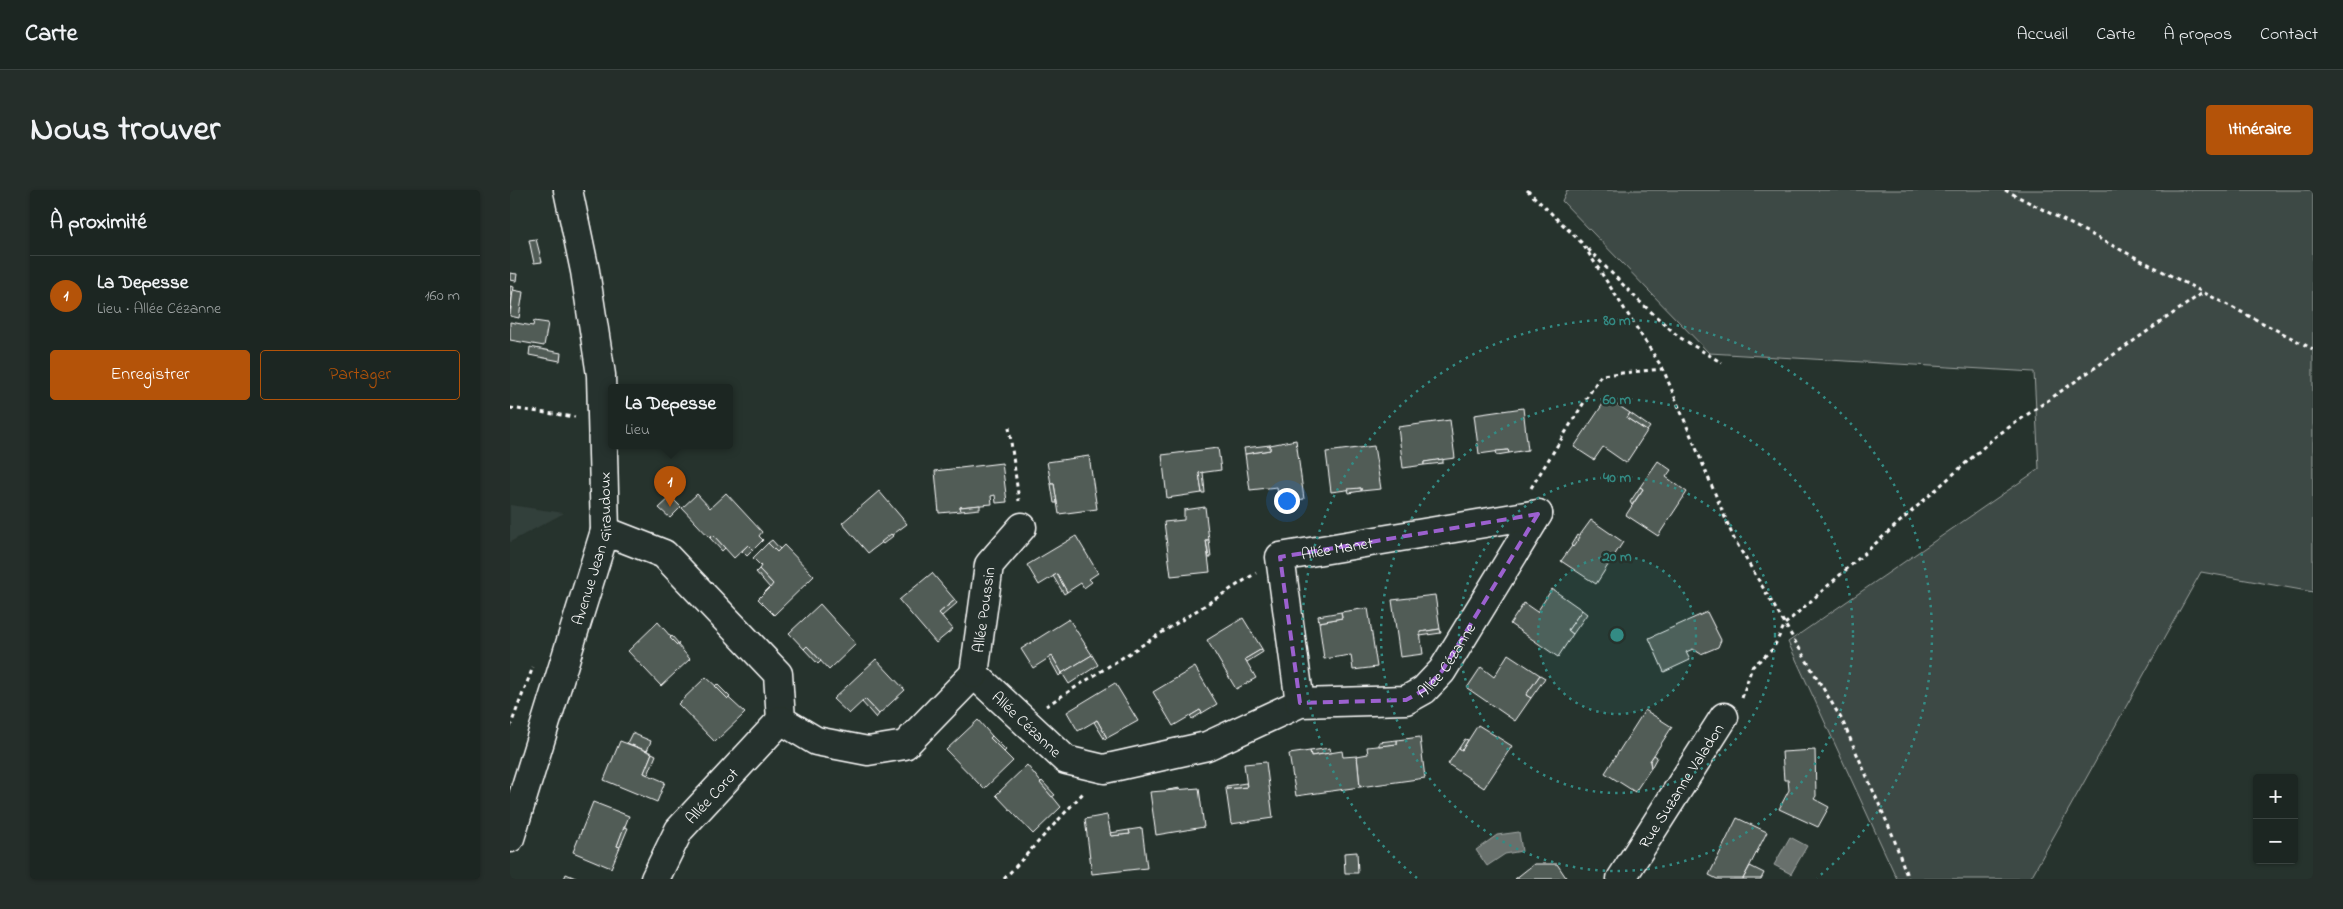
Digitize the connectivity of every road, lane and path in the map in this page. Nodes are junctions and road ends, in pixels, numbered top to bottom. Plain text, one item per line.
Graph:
1 (568, 190) edge
2 (1528, 190) edge
3 (2005, 190) edge
4 (1582, 243) junction
5 (2204, 292) junction
6 (2313, 349) edge
7 (1722, 363) dead end
8 (1663, 369) junction
9 (510, 408) edge
10 (576, 417) dead end
11 (1009, 427) dead end
12 (1525, 516) junction
13 (1022, 527) joint
14 (605, 530) junction
15 (1280, 557) junction
16 (1785, 624) junction
17 (535, 666) dead end
18 (974, 674) junction
19 (1300, 703) junction
20 (1724, 716) joint
21 (782, 720) junction
22 (1025, 720) junction
23 (510, 727) edge
24 (1104, 769) junction
25 (514, 800) edge
26 (510, 838) edge
27 (655, 879) edge
28 (1004, 879) edge
29 (1621, 879) edge
30 (1908, 879) edge

1 - 14 street, Avenue Jean Giraudoux
2 - 4 path
3 - 5 path
4 - 7 path
4 - 8 path
5 - 6 path
5 - 16 path
8 - 12 path
8 - 16 path
9 - 10 path
11 - 13 path
12 - 15 street, Allée Manet
12 - 19 street, Allée Cézanne
13 - 18 street, Allée Poussin
14 - 21 street
14 - 25 street, Avenue Jean Giraudoux
15 - 19 street, Allée Manet
15 - 22 path
16 - 20 path
16 - 30 path
17 - 23 path
18 - 21 street
18 - 22 street, Allée Cézanne
19 - 24 street, Allée Cézanne
20 - 29 street, Rue Suzanne Valadon
21 - 27 street, Allée Corot
22 - 24 street, Allée Cézanne
24 - 28 path
25 - 26 street, Avenue Jean Giraudoux

